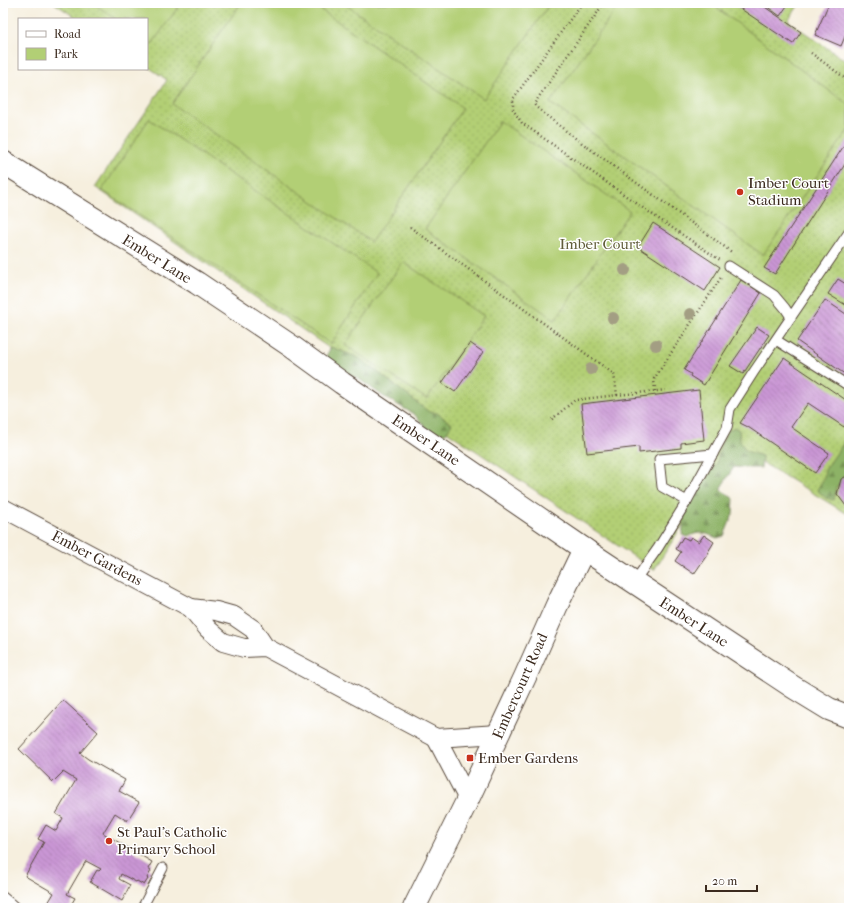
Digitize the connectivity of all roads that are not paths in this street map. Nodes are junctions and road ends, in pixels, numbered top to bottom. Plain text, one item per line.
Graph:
1 (3, 162) edge
2 (849, 232) edge
3 (729, 266) road end
4 (791, 317) junction
5 (776, 340) junction
6 (849, 386) edge
7 (713, 454) junction
8 (687, 501) junction
9 (3, 508) edge
10 (584, 549) junction
11 (634, 582) junction
12 (191, 608) junction
13 (265, 647) junction
14 (849, 717) edge
15 (498, 734) junction
16 (436, 738) junction
17 (468, 799) junction
18 (163, 868) dead end
19 (3, 897) edge
20 (16, 908) edge
21 (142, 908) edge
22 (414, 908) edge

1 - 10 main road, Ember Lane
2 - 4 lane
3 - 4 lane
4 - 5 lane
5 - 6 lane
5 - 7 lane
7 - 8 lane
7 - 8 lane
8 - 11 lane
9 - 12 street, Ember Gardens
10 - 11 main road, Ember Lane
10 - 15 main road, Embercourt Road
11 - 14 main road, Ember Lane
12 - 13 street, Ember Gardens
12 - 13 street, Ember Gardens
13 - 16 street, Ember Gardens
15 - 16 street
15 - 17 main road, Embercourt Road
16 - 17 street
17 - 22 main road, Embercourt Road
18 - 21 lane
19 - 20 lane

